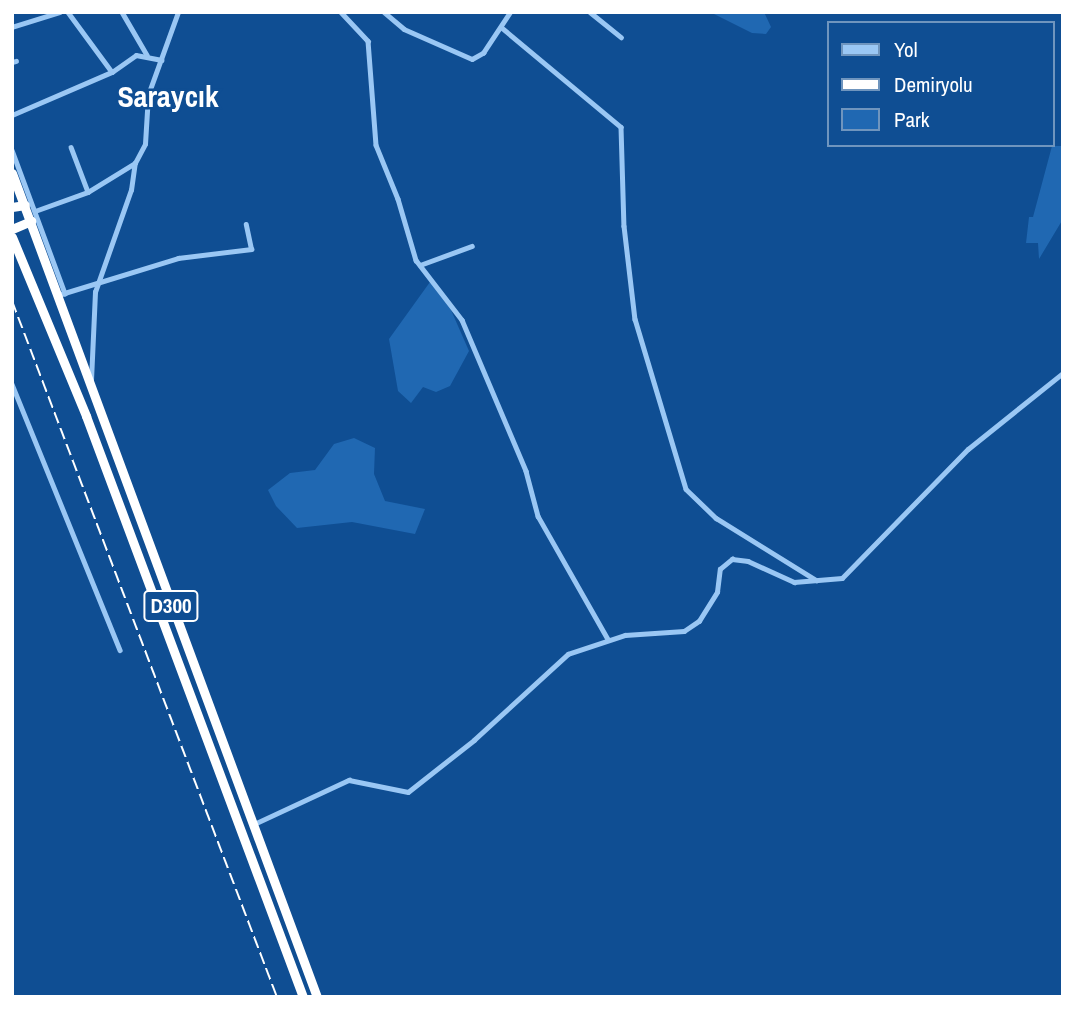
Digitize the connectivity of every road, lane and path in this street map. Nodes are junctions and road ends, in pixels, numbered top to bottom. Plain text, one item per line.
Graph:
1 (60, 12) edge
2 (68, 12) edge
3 (121, 12) edge
4 (178, 12) edge
5 (341, 12) edge
6 (384, 12) edge
7 (510, 12) edge
8 (590, 12) edge
9 (12, 27) edge
10 (501, 27) junction
11 (621, 37) dead end
12 (147, 55) junction
13 (162, 60) junction
14 (112, 72) junction
15 (12, 115) edge
16 (71, 147) dead end
17 (12, 149) edge
18 (135, 163) junction
19 (12, 173) edge
20 (88, 192) junction
21 (12, 207) edge
22 (30, 212) junction
23 (246, 225) dead end
24 (12, 229) edge
25 (12, 237) edge
26 (472, 246) dead end
27 (420, 265) junction
28 (98, 281) junction
29 (61, 294) junction
30 (1063, 373) edge
31 (12, 384) edge
32 (89, 387) junction
33 (816, 580) junction
34 (608, 639) junction
35 (120, 650) dead end
36 (253, 824) junction
37 (303, 997) edge
38 (317, 997) edge

1 - 9 street
2 - 14 street
3 - 12 street
4 - 13 street
5 - 27 street
6 - 10 street
7 - 10 street
8 - 11 street
10 - 33 street
12 - 13 street
12 - 14 street
13 - 18 street
14 - 15 street
16 - 20 street
17 - 22 street
18 - 20 street
18 - 28 street
19 - 22 highway, D300
20 - 22 street
21 - 22 highway
22 - 24 highway
22 - 29 highway, D300
23 - 28 street
25 - 37 highway, D300
26 - 27 street
27 - 34 street
28 - 29 street
28 - 32 street
29 - 32 highway, D300
30 - 33 street
31 - 35 street
32 - 36 highway, D300
33 - 34 street
34 - 36 street
36 - 38 highway, D300

